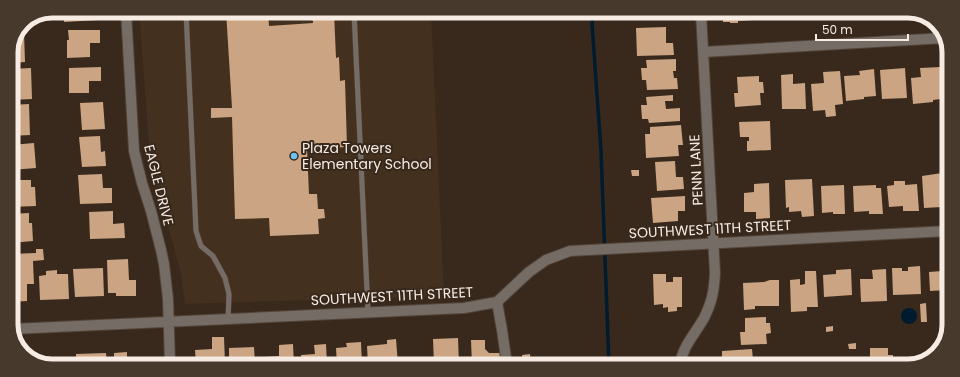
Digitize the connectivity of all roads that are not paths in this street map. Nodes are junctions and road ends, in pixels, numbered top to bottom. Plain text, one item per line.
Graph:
1 (126, 18) edge
2 (186, 18) edge
3 (354, 18) edge
4 (701, 18) edge
5 (939, 38) edge
6 (703, 52) junction
7 (942, 231) edge
8 (714, 243) junction
9 (497, 302) junction
10 (368, 312) junction
11 (228, 320) junction
12 (168, 322) junction
13 (18, 329) edge
14 (170, 359) edge
15 (505, 359) edge
16 (682, 359) edge

1 - 12 street, EAGLE DRIVE
2 - 11 lane
3 - 10 lane
4 - 6 street, PENN LANE
5 - 6 street
6 - 8 street, PENN LANE
7 - 8 street, SOUTHWEST 11TH STREET
8 - 9 street, SOUTHWEST 11TH STREET
8 - 16 street, PENN LANE
9 - 10 street, SOUTHWEST 11TH STREET
9 - 15 street
10 - 11 street, SOUTHWEST 11TH STREET
11 - 12 street, SOUTHWEST 11TH STREET
12 - 13 street, SOUTHWEST 11TH STREET
12 - 14 street, EAGLE DRIVE

